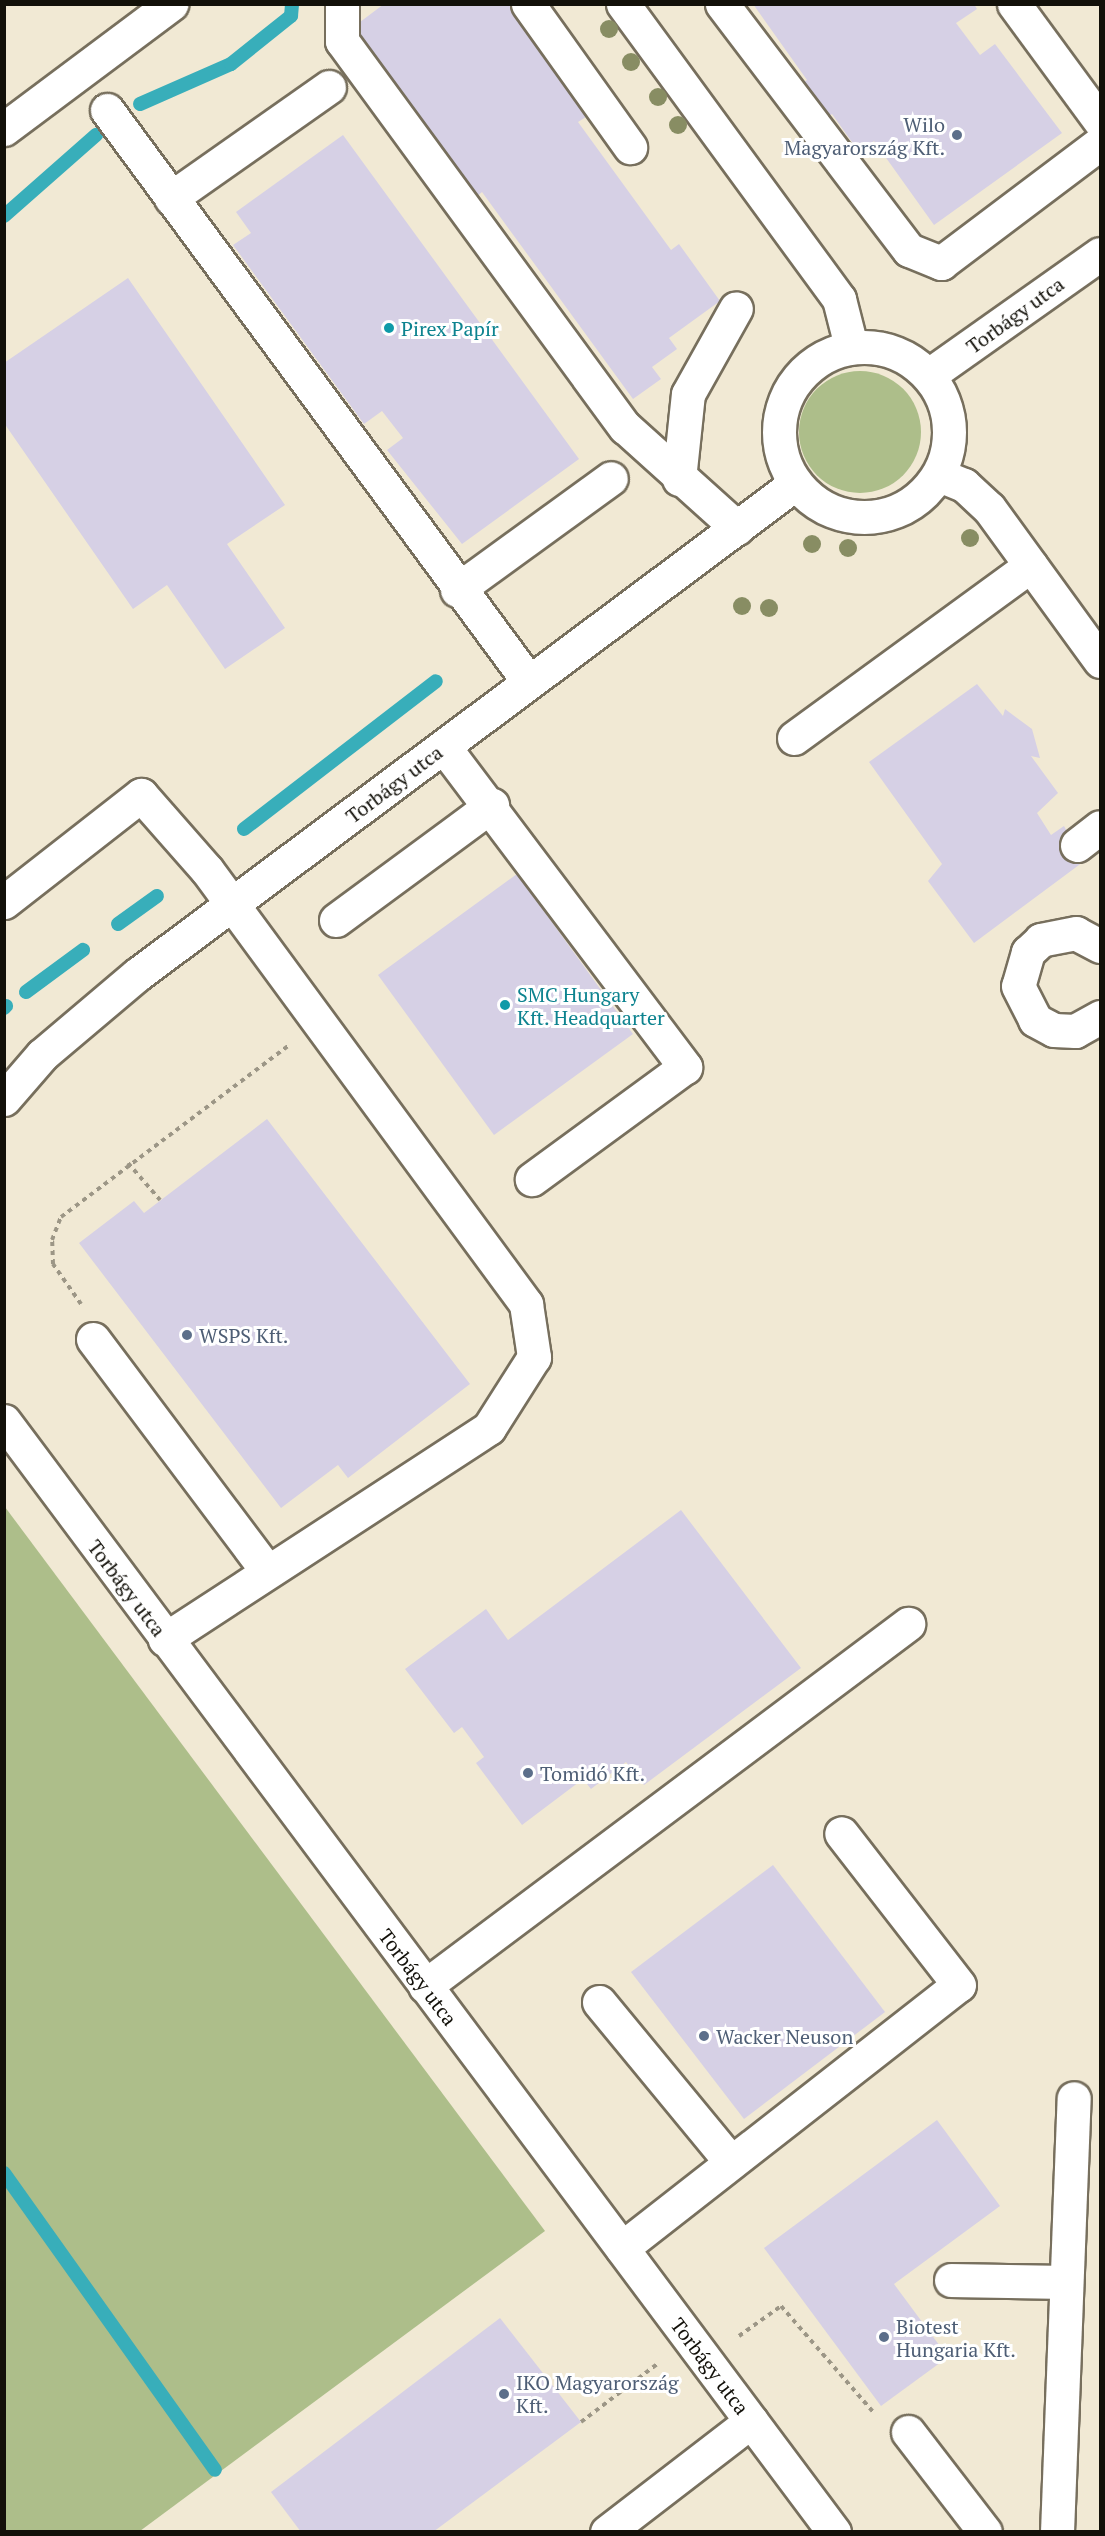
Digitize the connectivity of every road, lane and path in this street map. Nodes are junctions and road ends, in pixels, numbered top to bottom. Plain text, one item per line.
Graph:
1 (171, 4) edge
2 (342, 4) edge
3 (528, 4) edge
4 (623, 4) edge
5 (722, 4) edge
6 (1014, 4) edge
7 (329, 87) dead end
8 (107, 110) dead end
9 (1101, 121) edge
10 (4, 129) edge
11 (1101, 143) edge
12 (630, 147) dead end
13 (171, 198) junction
14 (1101, 254) edge
15 (736, 308) dead end
16 (851, 346) junction
17 (929, 375) junction
18 (939, 475) junction
19 (611, 478) dead end
20 (679, 479) junction
21 (795, 484) junction
22 (737, 528) junction
23 (1031, 565) junction
24 (457, 590) junction
25 (1101, 661) edge
26 (529, 682) junction
27 (794, 738) dead end
28 (444, 747) junction
29 (492, 806) junction
30 (4, 902) edge
31 (233, 904) junction
32 (336, 920) dead end
33 (1096, 932) edge
34 (1101, 1017) edge
35 (320, 1022) junction
36 (4, 1099) edge
37 (128, 1163) junction
38 (532, 1179) dead end
39 (160, 1200) dead end
40 (93, 1339) joint
41 (4, 1421) edge
42 (267, 1571) junction
43 (908, 1624) dead end
44 (165, 1639) junction
45 (841, 1833) dead end
46 (425, 1986) junction
47 (599, 2002) dead end
48 (1074, 2098) dead end
49 (731, 2162) junction
50 (622, 2248) junction
51 (951, 2280) dead end
52 (1065, 2282) junction
53 (739, 2336) dead end
54 (657, 2364) dead end
55 (751, 2421) junction
56 (581, 2422) dead end
57 (908, 2432) joint
58 (607, 2532) edge
59 (834, 2532) edge
60 (985, 2532) edge
61 (1057, 2532) edge

1 - 10 street
2 - 20 street
3 - 12 street
4 - 16 street
5 - 11 street
6 - 9 street
7 - 13 street
8 - 13 street
13 - 24 street
14 - 17 street, Torbágy utca
15 - 20 street
16 - 17 street
16 - 21 street
17 - 18 street
18 - 21 street
18 - 23 street
19 - 24 street
20 - 22 street
21 - 22 street, Torbágy utca
22 - 26 street, Torbágy utca
23 - 25 street
23 - 27 street
24 - 26 street
26 - 28 street, Torbágy utca
28 - 29 street
28 - 31 street, Torbágy utca
29 - 32 street
29 - 38 street
30 - 31 street
31 - 35 street
31 - 36 street, Torbágy utca
33 - 34 street
35 - 37 path
35 - 42 street
37 - 39 path
37 - 40 path
40 - 42 street
41 - 44 street, Torbágy utca
42 - 44 street
43 - 46 street
44 - 46 street, Torbágy utca
45 - 49 street
46 - 50 street, Torbágy utca
47 - 49 street
48 - 52 street
49 - 50 street
50 - 55 street, Torbágy utca
51 - 52 street
52 - 61 street
53 - 57 path
54 - 56 path
55 - 58 street
55 - 59 street, Torbágy utca
57 - 60 street

